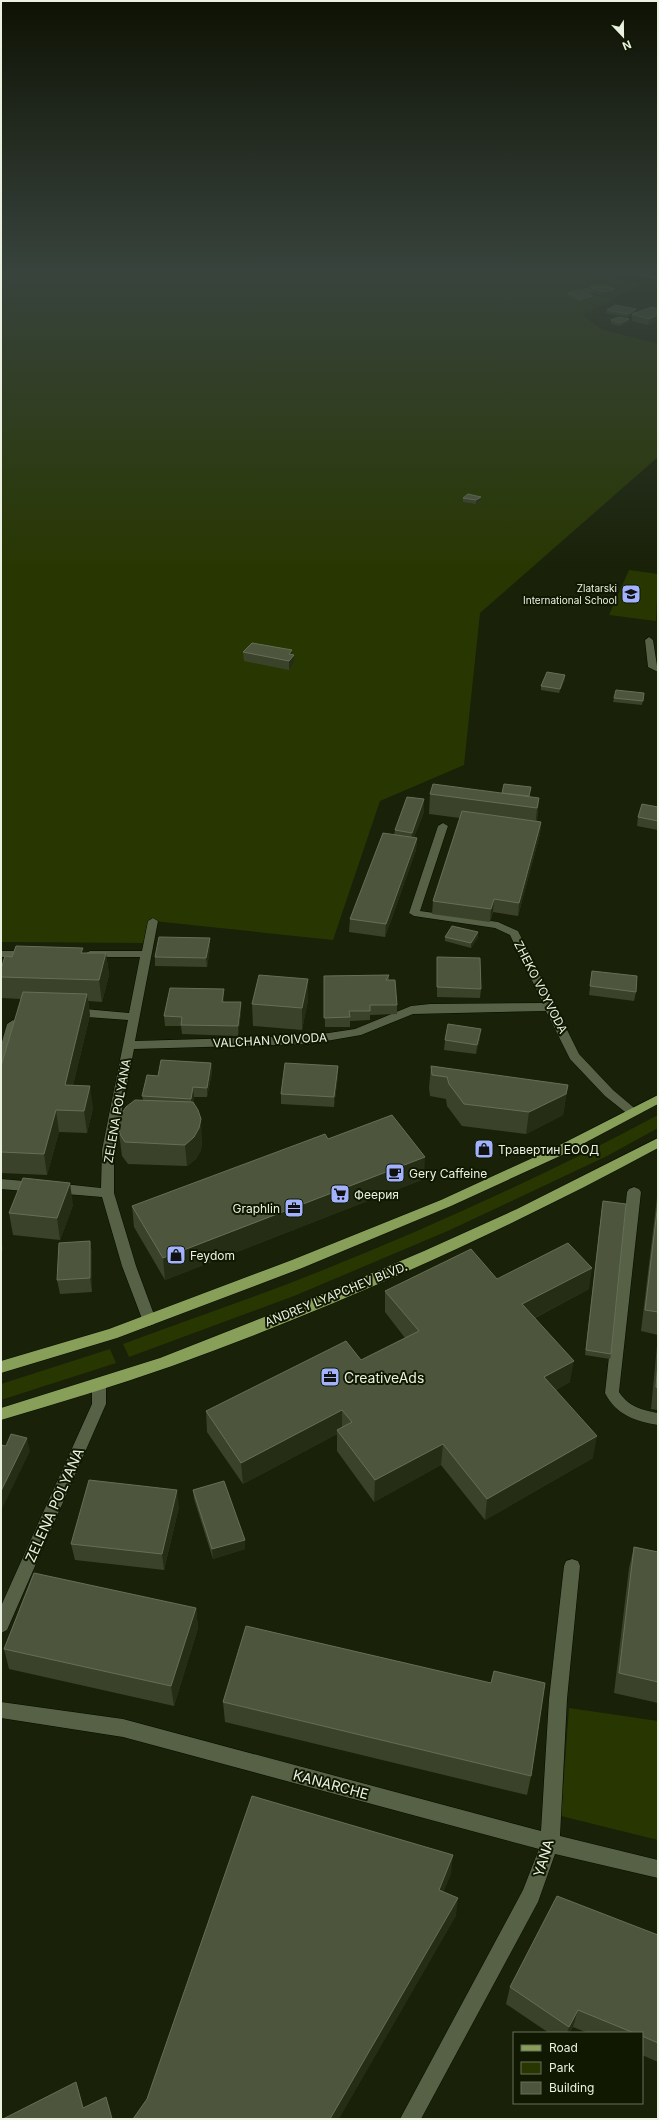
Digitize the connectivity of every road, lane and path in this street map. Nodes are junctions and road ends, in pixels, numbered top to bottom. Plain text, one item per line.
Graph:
1 (649, 640) dead end
2 (658, 669) edge
3 (443, 826) dead end
4 (153, 921) dead end
5 (1, 954) edge
6 (39, 954) edge
7 (78, 954) edge
8 (146, 954) junction
9 (551, 1007) junction
10 (61, 1012) edge
11 (16, 1014) edge
12 (134, 1017) junction
13 (128, 1046) junction
14 (1, 1065) edge
15 (658, 1099) edge
16 (634, 1112) junction
17 (658, 1142) edge
18 (1, 1184) edge
19 (634, 1192) dead end
20 (107, 1193) junction
21 (149, 1320) junction
22 (1, 1367) edge
23 (99, 1384) junction
24 (1, 1414) edge
25 (658, 1419) edge
26 (572, 1566) dead end
27 (1, 1625) edge
28 (1, 1710) edge
29 (550, 1843) junction
30 (658, 1869) edge
31 (410, 2119) edge

1 - 2 street
3 - 9 street, ZHEKO VOYVODA
4 - 8 street, ZELENA POLYANA
5 - 6 street
7 - 8 street
8 - 12 street, ZELENA POLYANA
9 - 13 street, VALCHAN VOIVODA
9 - 16 street, ZHEKO VOYVODA
10 - 12 street
11 - 14 street
12 - 13 street, ZELENA POLYANA
13 - 20 street, ZELENA POLYANA
15 - 16 main road
16 - 21 main road
17 - 23 main road, ANDREY LYAPCHEV BLVD.
18 - 20 street
19 - 25 street
20 - 21 street, ZELENA POLYANA
21 - 22 main road
23 - 24 main road, ANDREY LYAPCHEV BLVD.
23 - 27 street, ZELENA POLYANA
26 - 29 street, YANA
28 - 29 street, KANARCHE
29 - 30 street, KANARCHE
29 - 31 street, YANA

